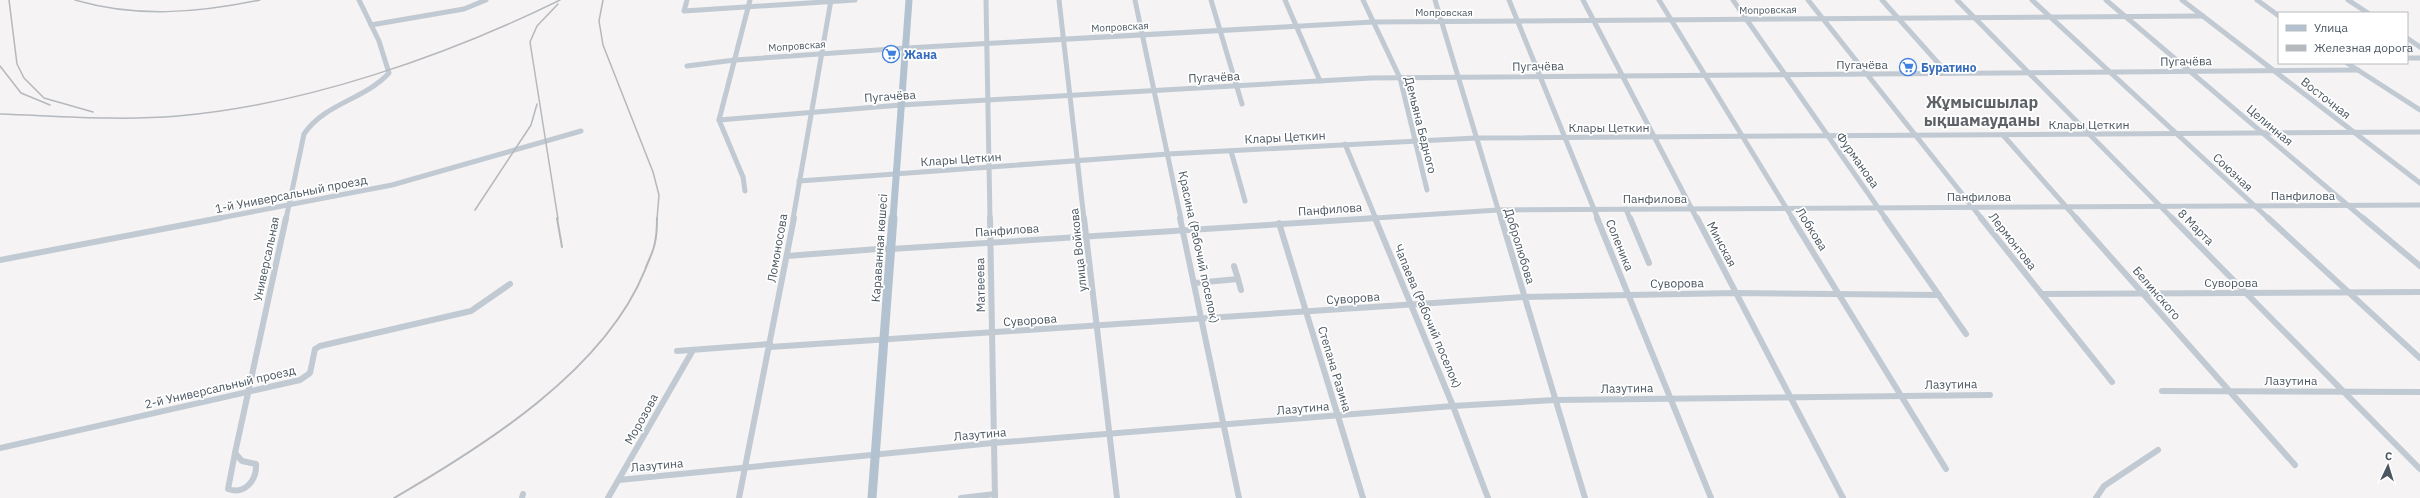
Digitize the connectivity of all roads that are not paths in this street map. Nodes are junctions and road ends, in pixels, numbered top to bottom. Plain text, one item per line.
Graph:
1 (359, 0) edge
2 (486, 0) edge
3 (687, 0) edge
4 (750, 0) edge
5 (855, 0) edge
6 (909, 0) edge
7 (986, 0) edge
8 (1059, 0) edge
9 (1135, 0) edge
10 (1211, 0) edge
11 (1285, 0) edge
12 (1363, 0) edge
13 (1435, 0) edge
14 (1509, 0) edge
15 (1583, 0) edge
16 (1658, 0) edge
17 (1733, 0) edge
18 (1808, 0) edge
19 (1882, 0) edge
20 (1957, 0) edge
21 (2032, 0) edge
22 (2106, 0) edge
23 (2182, 0) edge
24 (2257, 0) edge
25 (2348, 0) edge
26 (831, 1) edge
27 (748, 7) junction
28 (2366, 12) edge
29 (2278, 15) edge
30 (2204, 16) junction
31 (2050, 17) junction
32 (2126, 17) junction
33 (1898, 18) junction
34 (1974, 18) junction
35 (1823, 19) junction
36 (1593, 20) junction
37 (1671, 20) junction
38 (1746, 20) junction
39 (1440, 21) junction
40 (1373, 22) junction
41 (1518, 22) junction
42 (371, 25) junction
43 (1296, 25) junction
44 (1220, 30) junction
45 (1143, 34) junction
46 (1065, 39) junction
47 (2408, 39) edge
48 (985, 43) junction
49 (2420, 47) edge
50 (906, 48) junction
51 (822, 53) junction
52 (2408, 58) edge
53 (2420, 58) edge
54 (735, 60) junction
55 (2349, 64) edge
56 (687, 66) dead end
57 (2274, 70) junction
58 (2358, 70) junction
59 (2190, 71) junction
60 (2108, 72) junction
61 (2028, 73) junction
62 (1867, 74) junction
63 (1947, 74) junction
64 (1622, 75) junction
65 (1705, 75) junction
66 (1785, 75) junction
67 (1539, 76) junction
68 (1457, 77) junction
69 (1400, 78) junction
70 (1320, 81) junction
71 (1237, 86) junction
72 (1155, 91) junction
73 (1072, 96) junction
74 (987, 100) junction
75 (1242, 104) dead end
76 (901, 105) junction
77 (2420, 110) edge
78 (812, 112) junction
79 (719, 120) junction
80 (582, 131) dead end
81 (2354, 132) junction
82 (2420, 132) edge
83 (2263, 133) junction
84 (2089, 134) junction
85 (2175, 134) junction
86 (1916, 135) junction
87 (2003, 135) junction
88 (1742, 136) junction
89 (1828, 136) junction
90 (1654, 137) junction
91 (1476, 138) junction
92 (1565, 138) junction
93 (1415, 140) junction
94 (1345, 144) junction
95 (1230, 150) junction
96 (1168, 154) junction
97 (1079, 161) junction
98 (988, 167) junction
99 (897, 173) junction
100 (799, 181) junction
101 (2420, 183) edge
102 (1427, 190) dead end
103 (745, 191) dead end
104 (1244, 201) dead end
105 (2349, 205) junction
106 (2420, 205) edge
107 (288, 206) junction
108 (2161, 206) junction
109 (2254, 206) junction
110 (2067, 207) junction
111 (1786, 208) junction
112 (1878, 208) junction
113 (1973, 208) junction
114 (1626, 209) junction
115 (1692, 209) junction
116 (1498, 210) junction
117 (1594, 210) junction
118 (1374, 217) junction
119 (1279, 223) junction
120 (1184, 229) junction
121 (1087, 236) junction
122 (990, 243) junction
123 (891, 248) junction
124 (787, 256) junction
125 (0, 260) edge
126 (1650, 263) dead end
127 (1234, 266) dead end
128 (2420, 266) edge
129 (1238, 279) junction
130 (1195, 283) junction
131 (510, 284) dead end
132 (1241, 290) dead end
133 (2349, 292) junction
134 (2420, 292) edge
135 (1736, 293) junction
136 (2143, 293) junction
137 (2246, 293) junction
138 (1839, 294) junction
139 (1939, 294) junction
140 (2042, 294) junction
141 (1628, 295) junction
142 (1524, 297) junction
143 (1411, 305) junction
144 (1306, 312) junction
145 (1202, 319) junction
146 (1097, 326) junction
147 (992, 333) junction
148 (1966, 334) dead end
149 (884, 341) junction
150 (770, 346) junction
151 (693, 350) junction
152 (677, 351) dead end
153 (2420, 358) edge
154 (2112, 382) dead end
155 (2162, 391) dead end
156 (2230, 391) junction
157 (2344, 392) junction
158 (2420, 392) edge
159 (248, 393) junction
160 (1990, 395) dead end
161 (1901, 396) junction
162 (1790, 397) junction
163 (1671, 399) junction
164 (1555, 400) junction
165 (1453, 406) junction
166 (1338, 416) junction
167 (1224, 426) junction
168 (1110, 435) junction
169 (994, 443) junction
170 (0, 448) edge
171 (2158, 450) dead end
172 (235, 453) junction
173 (876, 455) junction
174 (2295, 465) dead end
175 (744, 468) junction
176 (1946, 469) dead end
177 (2420, 469) edge
178 (620, 480) junction
179 (995, 496) edge
180 (608, 498) edge
181 (739, 498) edge
182 (872, 498) edge
183 (960, 498) edge
184 (1117, 498) edge
185 (1239, 498) edge
186 (1363, 498) edge
187 (1488, 498) edge
188 (1585, 498) edge
189 (1711, 498) edge
190 (1842, 498) edge
191 (2096, 498) edge

1 - 42 street, Универсальная
2 - 42 street
3 - 27 street
4 - 27 street
5 - 26 street
6 - 50 main road, Караванная көшесі
7 - 48 street, Матвеева
8 - 46 street, улица Войкова
9 - 45 street, Красина (Рабочий поселок)
10 - 44 street
11 - 43 street
12 - 40 street, Демьяна Бедного
13 - 39 street, Добролюбова
14 - 41 street, Соленика
15 - 36 street, Минская
16 - 37 street, Лобкова
17 - 38 street, Фурманова
18 - 35 street, Лермонтова
19 - 33 street
20 - 34 street, 8 Марта
21 - 31 street, Союзная
22 - 32 street, Целинная
23 - 30 street, Восточная
24 - 29 street
25 - 28 street
26 - 27 street
26 - 51 street, Ломоносова
27 - 54 street
30 - 32 street, Мопровская
30 - 57 street, Восточная
31 - 32 street, Мопровская
31 - 34 street, Мопровская
31 - 60 street, Союзная
32 - 59 street, Целинная
33 - 34 street, Мопровская
33 - 35 street, Мопровская
33 - 63 street
34 - 61 street, 8 Марта
35 - 38 street, Мопровская
35 - 62 street, Лермонтова
36 - 37 street, Мопровская
36 - 41 street, Мопровская
36 - 64 street, Минская
37 - 38 street, Мопровская
37 - 65 street, Лобкова
38 - 66 street, Фурманова
39 - 40 street, Мопровская
39 - 41 street, Мопровская
39 - 68 street, Добролюбова
40 - 43 street, Мопровская
40 - 69 street, Демьяна Бедного
41 - 67 street, Соленика
42 - 107 street, Универсальная
43 - 44 street, Мопровская
43 - 70 street
44 - 45 street, Мопровская
44 - 71 street
45 - 46 street, Мопровская
45 - 72 street, Красина (Рабочий поселок)
46 - 48 street, Мопровская
46 - 73 street, улица Войкова
47 - 49 street
48 - 50 street, Мопровская
48 - 74 street, Матвеева
50 - 51 street, Мопровская
50 - 76 main road, Караванная көшесі
51 - 54 street, Мопровская
51 - 78 street, Ломоносова
52 - 53 street
54 - 56 street, Мопровская
54 - 79 street
55 - 58 street
57 - 58 street, Пугачёва
57 - 59 street, Пугачёва
57 - 81 street, Восточная
58 - 77 street
59 - 60 street, Пугачёва
59 - 83 street, Целинная
60 - 61 street, Пугачёва
60 - 85 street, Союзная
61 - 63 street, Пугачёва
61 - 84 street, 8 Марта
62 - 63 street, Пугачёва
62 - 66 street, Пугачёва
62 - 86 street, Лермонтова
64 - 65 street, Пугачёва
64 - 67 street, Пугачёва
64 - 90 street, Минская
65 - 66 street, Пугачёва
65 - 88 street, Лобкова
66 - 89 street, Фурманова
67 - 68 street, Пугачёва
67 - 92 street, Соленика
68 - 69 street, Пугачёва
68 - 91 street, Добролюбова
69 - 70 street, Пугачёва
69 - 93 street, Демьяна Бедного
70 - 71 street, Пугачёва
71 - 72 street, Пугачёва
71 - 75 street
72 - 73 street, Пугачёва
72 - 96 street, Красина (Рабочий поселок)
73 - 74 street, Пугачёва
73 - 97 street, улица Войкова
74 - 76 street, Пугачёва
74 - 98 street, Матвеева
76 - 78 street, Пугачёва
76 - 99 main road, Караванная көшесі
78 - 79 street, Пугачёва
78 - 100 street, Ломоносова
79 - 103 street
80 - 107 street, 1-й Универсальный проезд
81 - 82 street, Клары Цеткин
81 - 83 street, Клары Цеткин
81 - 101 street, Восточная
83 - 85 street, Клары Цеткин
83 - 105 street, Целинная
84 - 85 street, Клары Цеткин
84 - 87 street, Клары Цеткин
84 - 108 street, 8 Марта
85 - 109 street, Союзная
86 - 87 street, Клары Цеткин
86 - 89 street, Клары Цеткин
86 - 113 street, Лермонтова
87 - 110 street, Белинского
88 - 89 street, Клары Цеткин
88 - 90 street, Клары Цеткин
88 - 111 street, Лобкова
89 - 112 street, Фурманова
90 - 92 street, Клары Цеткин
90 - 115 street, Минская
91 - 92 street, Клары Цеткин
91 - 93 street, Клары Цеткин
91 - 116 street, Добролюбова
92 - 117 street, Соленика
93 - 94 street, Клары Цеткин
93 - 102 street, Демьяна Бедного
94 - 95 street, Клары Цеткин
94 - 118 street, Чапаева (Рабочий поселок)
95 - 96 street, Клары Цеткин
95 - 104 street
96 - 97 street, Клары Цеткин
96 - 120 street, Красина (Рабочий поселок)
97 - 98 street, Клары Цеткин
97 - 121 street, улица Войкова
98 - 99 street, Клары Цеткин
98 - 122 street, Матвеева
99 - 100 street, Клары Цеткин
99 - 123 main road, Караванная көшесі
100 - 124 street, Ломоносова
105 - 106 street, Панфилова
105 - 109 street, Панфилова
105 - 128 street, Целинная
107 - 125 street, 1-й Универсальный проезд
107 - 159 street, Универсальная
108 - 109 street, Панфилова
108 - 110 street, Панфилова
108 - 137 street, 8 Марта
109 - 133 street, Союзная
110 - 113 street, Панфилова
110 - 136 street, Белинского
111 - 112 street, Панфилова
111 - 115 street, Панфилова
111 - 138 street, Лобкова
112 - 113 street, Панфилова
112 - 139 street, Фурманова
113 - 140 street, Лермонтова
114 - 115 street, Панфилова
114 - 117 street, Панфилова
114 - 126 street
115 - 135 street, Минская
116 - 117 street, Панфилова
116 - 118 street, Панфилова
116 - 142 street, Добролюбова
117 - 141 street, Соленика
118 - 119 street, Панфилова
118 - 143 street, Чапаева (Рабочий поселок)
119 - 120 street, Панфилова
119 - 144 street, Степана Разина
120 - 121 street, Панфилова
120 - 130 street, Красина (Рабочий поселок)
121 - 122 street, Панфилова
121 - 146 street, улица Войкова
122 - 123 street, Панфилова
122 - 147 street, Матвеева
123 - 124 street, Панфилова
123 - 149 main road, Караванная көшесі
124 - 150 street, Ломоносова
127 - 129 street
129 - 130 street
129 - 132 street
130 - 145 street, Красина (Рабочий поселок)
131 - 159 street, 2-й Универсальный проезд
133 - 134 street, Суворова
133 - 137 street, Суворова
133 - 153 street, Союзная
135 - 138 street, Суворова
135 - 141 street, Суворова
135 - 162 street, Минская
136 - 137 street, Суворова
136 - 140 street, Суворова
136 - 156 street, Белинского
137 - 157 street, 8 Марта
138 - 139 street, Суворова
138 - 161 street, Лобкова
139 - 148 street, Фурманова
140 - 154 street, Лермонтова
141 - 142 street, Суворова
141 - 163 street, Соленика
142 - 143 street, Суворова
142 - 164 street, Добролюбова
143 - 144 street, Суворова
143 - 165 street, Чапаева (Рабочий поселок)
144 - 145 street, Суворова
144 - 166 street, Степана Разина
145 - 146 street, Суворова
145 - 167 street, Красина (Рабочий поселок)
146 - 147 street, Суворова
146 - 168 street, улица Войкова
147 - 149 street, Суворова
147 - 169 street, Матвеева
149 - 150 street, Суворова
149 - 173 main road, Караванная көшесі
150 - 151 street, Суворова
150 - 175 street, Ломоносова
151 - 152 street, Суворова
151 - 178 street, Морозова
155 - 156 street, Лазутина
156 - 157 street, Лазутина
156 - 174 street, Белинского
157 - 158 street, Лазутина
157 - 177 street, 8 Марта
159 - 170 street, 2-й Универсальный проезд
159 - 172 street, Универсальная
160 - 161 street, Лазутина
161 - 162 street, Лазутина
161 - 176 street, Лобкова
162 - 163 street, Лазутина
162 - 190 street, Минская
163 - 164 street, Лазутина
163 - 189 street, Соленика
164 - 165 street, Лазутина
164 - 188 street, Добролюбова
165 - 166 street, Лазутина
165 - 187 street, Чапаева (Рабочий поселок)
166 - 167 street, Лазутина
166 - 186 street, Степана Разина
167 - 168 street, Лазутина
167 - 185 street, Красина (Рабочий поселок)
168 - 169 street, Лазутина
168 - 184 street, улица Войкова
169 - 173 street, Лазутина
169 - 179 street, Матвеева
171 - 191 street
172 - 172 street, Универсальная
173 - 175 street, Лазутина
173 - 182 main road, Караванная көшесі
175 - 178 street, Лазутина
175 - 181 street, Ломоносова
178 - 180 street, Морозова
179 - 183 street

